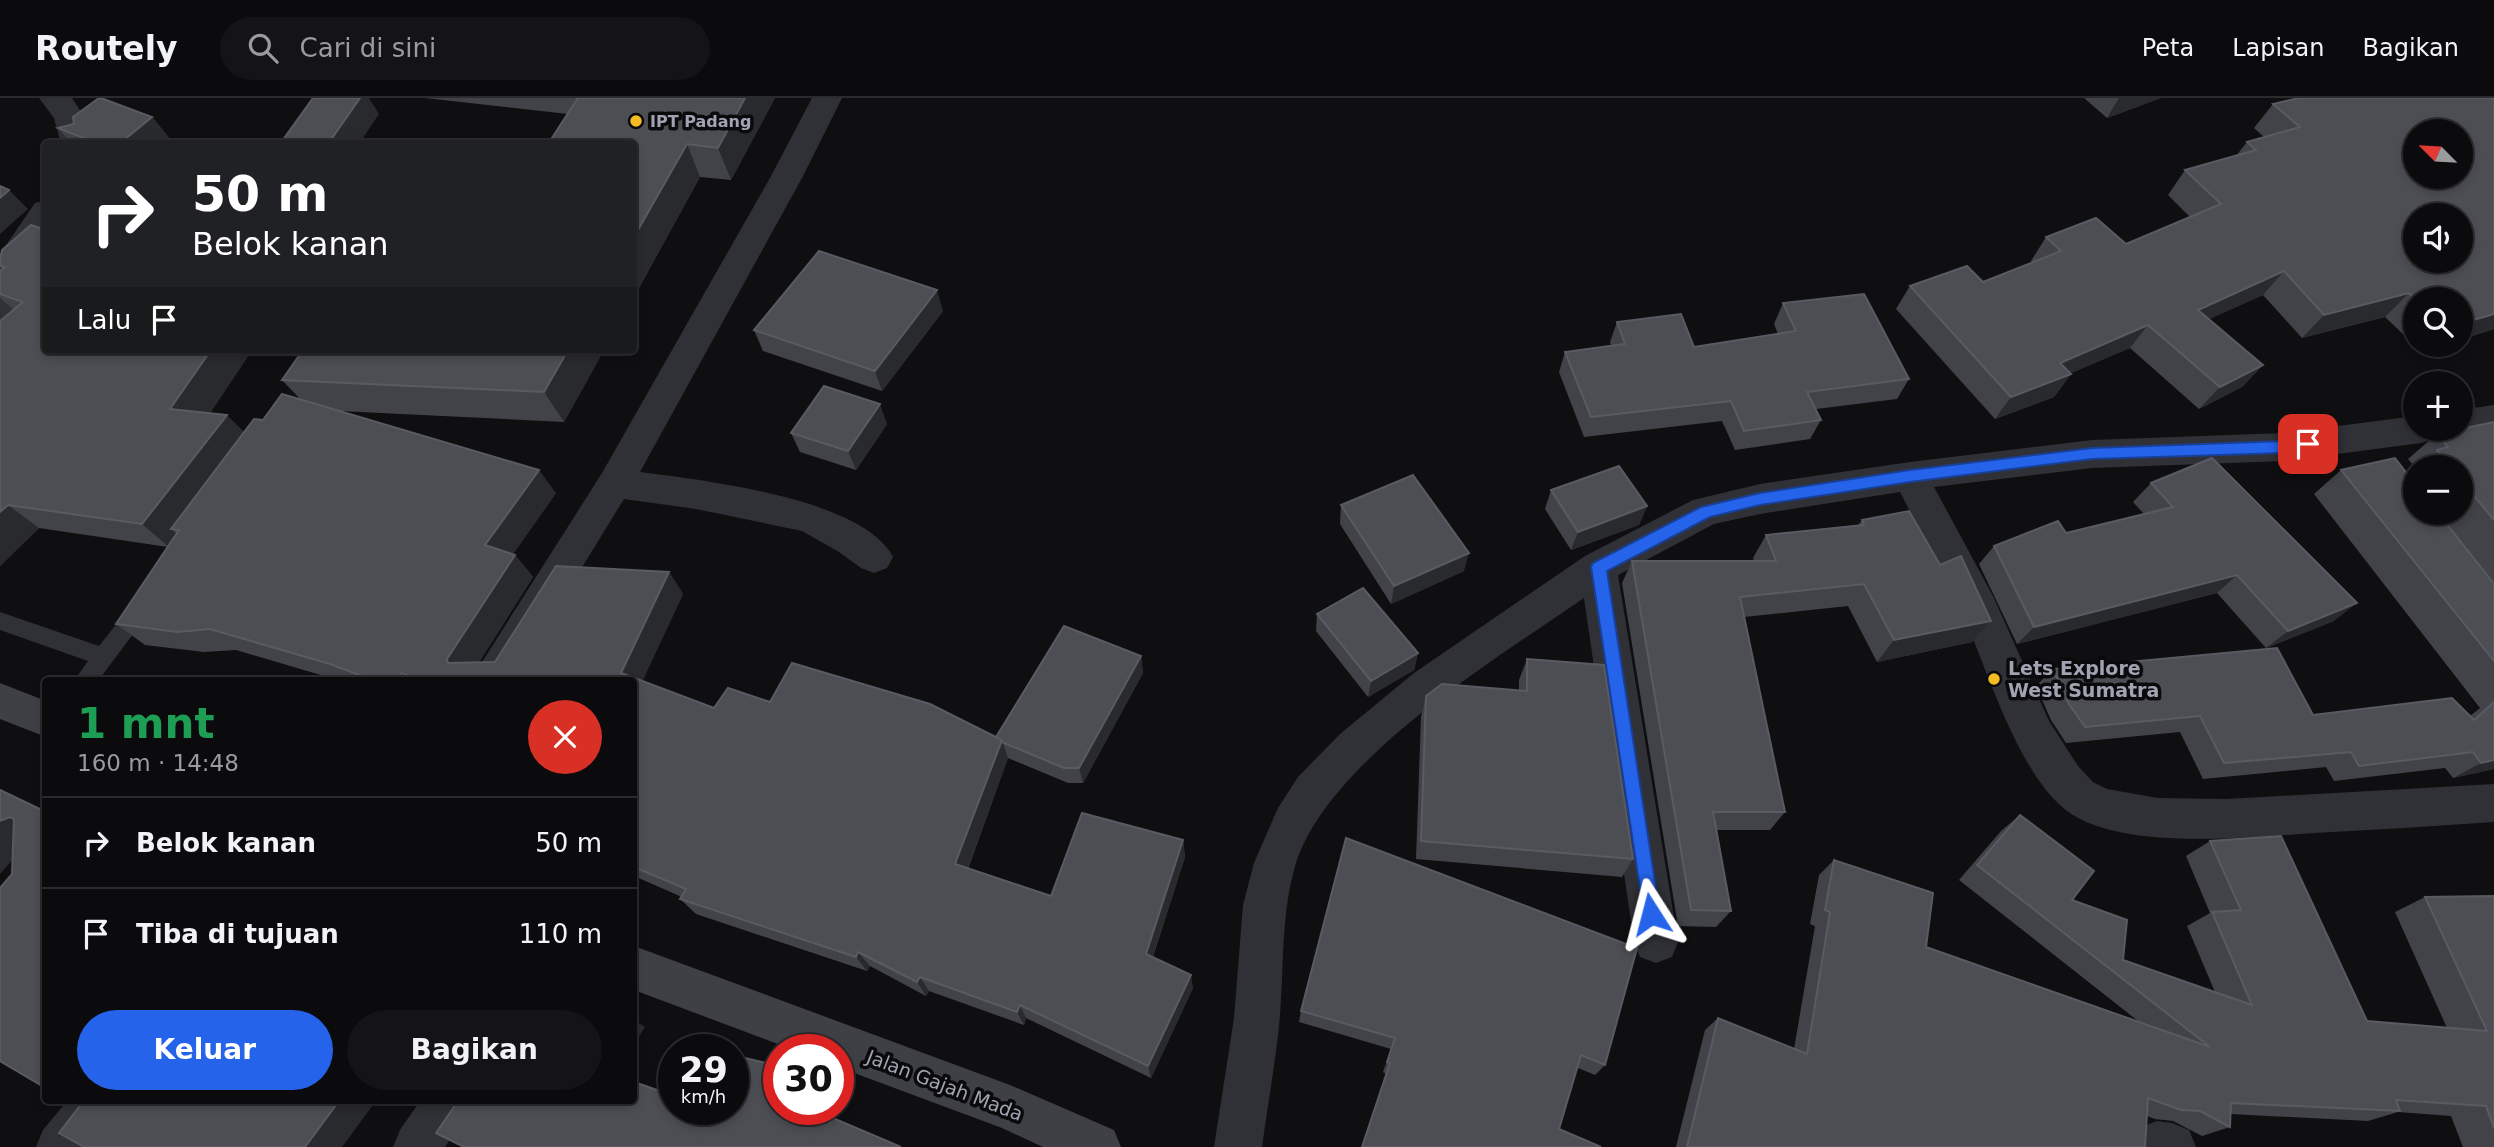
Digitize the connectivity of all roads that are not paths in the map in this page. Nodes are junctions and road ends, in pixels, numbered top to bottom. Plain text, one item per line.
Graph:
1 (54, 98) edge
2 (827, 98) edge
3 (75, 140) edge
4 (42, 217) edge
5 (0, 322) edge
6 (2494, 419) edge
7 (2473, 422) edge
8 (2403, 431) edge
9 (2355, 437) junction
10 (2380, 470) edge
11 (1910, 476) junction
12 (615, 483) junction
13 (874, 557) dead end
14 (1598, 567) junction
15 (156, 588) edge
16 (0, 621) edge
17 (104, 657) junction
18 (88, 677) edge
19 (493, 677) edge
20 (0, 701) edge
21 (42, 717) edge
22 (2494, 803) edge
23 (1656, 942) dead end
24 (637, 969) edge
25 (95, 1104) edge
26 (446, 1104) edge
27 (60, 1147) edge
28 (417, 1147) edge
29 (1097, 1147) edge
30 (1238, 1147) edge
31 (2150, 1147) edge
32 (2172, 1147) edge

1 - 3 street
2 - 12 street
4 - 5 street
6 - 7 street
8 - 9 street
9 - 10 street
9 - 11 street
11 - 14 street
11 - 22 street
12 - 13 street
12 - 19 street
14 - 23 street
14 - 30 street
15 - 17 lane
16 - 17 lane
17 - 18 lane
20 - 21 main road
24 - 29 main road, Jalan Gajah Mada
25 - 27 street
26 - 28 street
31 - 32 street

